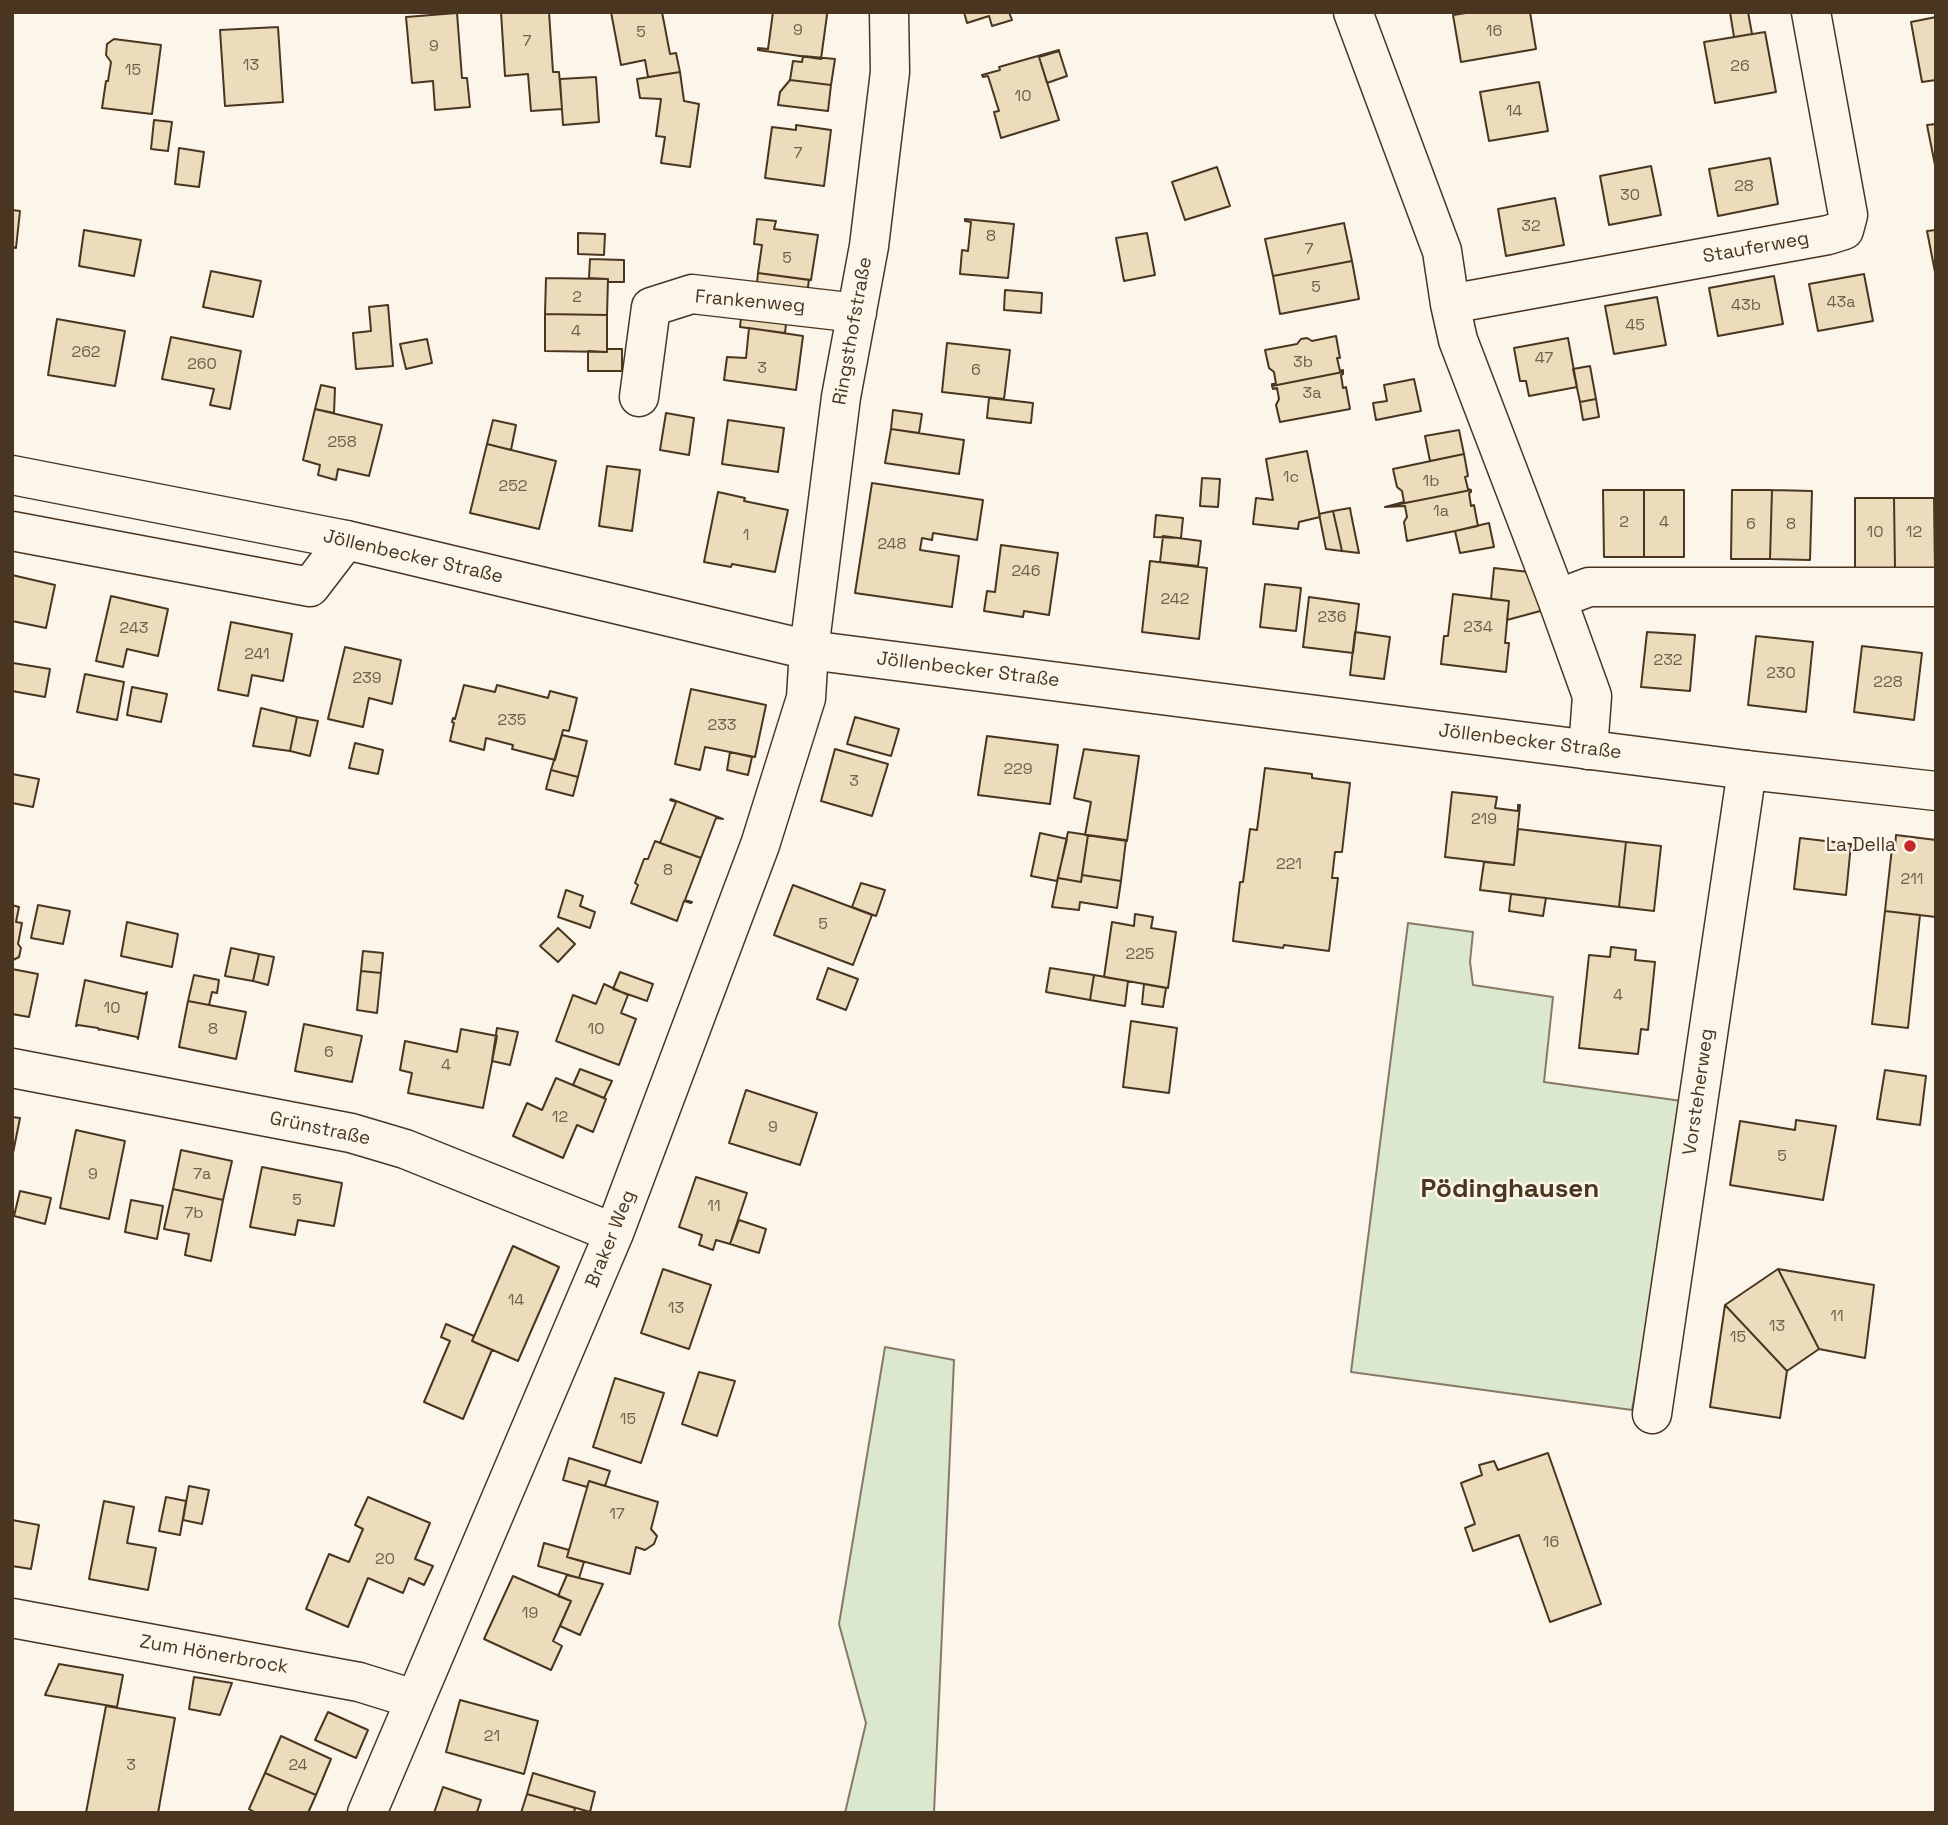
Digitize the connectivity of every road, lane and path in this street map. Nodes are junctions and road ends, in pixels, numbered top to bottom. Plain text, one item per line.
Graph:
1 (890, 12) edge
2 (1353, 12) edge
3 (1811, 12) edge
4 (1450, 304) junction
5 (857, 313) junction
6 (639, 397) dead end
7 (12, 475) edge
8 (12, 531) edge
9 (346, 540) junction
10 (1935, 587) edge
11 (1557, 599) junction
12 (809, 650) junction
13 (1588, 750) junction
14 (1747, 770) junction
15 (1936, 791) edge
16 (12, 1068) edge
17 (614, 1233) junction
18 (1651, 1414) dead end
19 (12, 1618) edge
20 (414, 1699) junction
21 (367, 1813) edge

1 - 5 street, Ringsthofstraße
2 - 4 street
3 - 4 street, Stauferweg
4 - 11 street
5 - 6 street, Frankenweg
5 - 12 street, Ringsthofstraße
7 - 9 street, Jöllenbecker Straße
8 - 9 street
9 - 12 street, Jöllenbecker Straße
10 - 11 street
11 - 13 street
12 - 13 street, Jöllenbecker Straße
12 - 17 street, Braker Weg
13 - 14 street, Jöllenbecker Straße
14 - 15 street, Jöllenbecker Straße
14 - 18 street, Vorsteherweg
16 - 17 street, Grünstraße
17 - 20 street, Braker Weg
19 - 20 street, Zum Hönerbrock
20 - 21 street, Braker Weg

